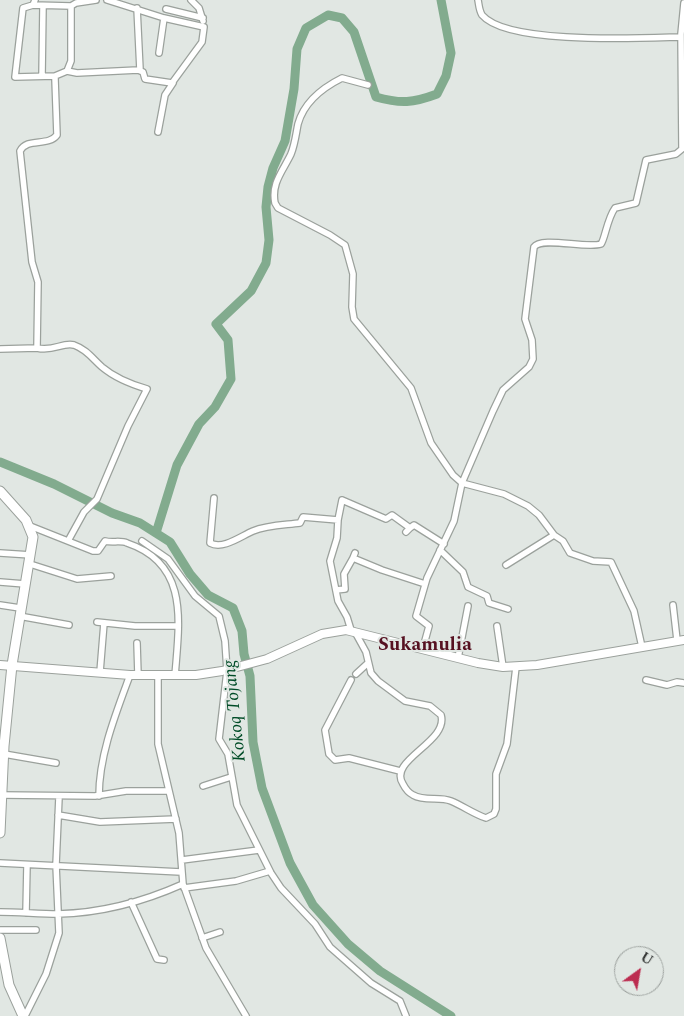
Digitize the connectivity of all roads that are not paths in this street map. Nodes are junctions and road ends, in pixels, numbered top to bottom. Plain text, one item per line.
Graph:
1 (96, 0) edge
2 (107, 0) edge
3 (191, 0) edge
4 (478, 0) edge
5 (34, 3) edge
6 (684, 3) edge
7 (43, 6) junction
8 (71, 6) junction
9 (137, 8) junction
10 (166, 9) dead end
11 (164, 18) junction
12 (203, 18) junction
13 (204, 27) junction
14 (682, 37) edge
15 (159, 53) dead end
16 (140, 70) junction
17 (67, 71) junction
18 (42, 76) junction
19 (55, 76) junction
20 (173, 82) junction
21 (368, 85) dead end
22 (158, 132) dead end
23 (37, 348) junction
24 (0, 349) edge
25 (462, 483) junction
26 (0, 491) edge
27 (214, 498) dead end
28 (338, 520) junction
29 (30, 526) junction
30 (554, 535) junction
31 (68, 541) junction
32 (142, 541) dead end
33 (444, 544) junction
34 (440, 550) junction
35 (0, 553) edge
36 (31, 560) junction
37 (506, 565) dead end
38 (111, 576) dead end
39 (0, 582) edge
40 (24, 584) junction
41 (426, 584) junction
42 (336, 590) junction
43 (0, 605) edge
44 (673, 605) dead end
45 (468, 606) dead end
46 (508, 609) dead end
47 (19, 612) junction
48 (97, 622) dead end
49 (104, 623) junction
50 (69, 625) dead end
51 (178, 626) junction
52 (497, 626) dead end
53 (352, 630) junction
54 (680, 640) edge
55 (137, 643) dead end
56 (642, 647) junction
57 (423, 648) junction
58 (458, 658) junction
59 (368, 663) junction
60 (0, 665) edge
61 (12, 665) junction
62 (504, 667) junction
63 (516, 667) junction
64 (227, 670) junction
65 (100, 672) junction
66 (356, 674) dead end
67 (134, 675) junction
68 (158, 676) junction
69 (175, 676) junction
70 (350, 680) dead end
71 (646, 680) dead end
72 (684, 683) edge
73 (2, 748) edge
74 (56, 763) dead end
75 (400, 772) junction
76 (229, 778) junction
77 (1, 781) edge
78 (203, 786) dead end
79 (169, 791) junction
80 (2, 795) junction
81 (99, 796) junction
82 (59, 797) junction
83 (58, 815) junction
84 (176, 819) junction
85 (0, 834) edge
86 (259, 850) junction
87 (182, 860) junction
88 (0, 863) edge
89 (27, 865) junction
90 (56, 865) junction
91 (270, 871) junction
92 (181, 872) junction
93 (183, 886) junction
94 (132, 902) junction
95 (0, 912) edge
96 (26, 912) junction
97 (59, 914) junction
98 (0, 930) edge
99 (36, 930) dead end
100 (220, 932) dead end
101 (0, 938) edge
102 (202, 938) junction
103 (164, 960) dead end
104 (24, 1016) edge
105 (246, 1016) edge
106 (406, 1016) edge

1 - 8 street
2 - 9 street
3 - 12 street
4 - 14 street
5 - 7 street
5 - 18 street
6 - 14 street
7 - 8 street
7 - 18 street
8 - 17 street
9 - 11 street
9 - 16 street
10 - 12 street
11 - 13 street
11 - 15 street
12 - 13 street
13 - 20 street
14 - 25 street
16 - 17 street
16 - 20 street
17 - 19 street
18 - 19 street
19 - 23 street
20 - 22 street
21 - 25 street
23 - 24 street
23 - 31 street
25 - 30 street
25 - 33 street
26 - 29 main road
27 - 28 street
28 - 33 street
28 - 42 street
29 - 31 street
29 - 36 main road
30 - 37 street
30 - 56 street
31 - 51 street
32 - 64 street
33 - 34 street
34 - 41 street
34 - 46 street
35 - 36 street
36 - 38 street
36 - 40 main road
39 - 40 street
40 - 47 main road
41 - 42 street
41 - 57 street
42 - 53 street
43 - 47 street
44 - 54 street
45 - 58 street
47 - 50 street
47 - 61 main road
48 - 49 street
49 - 51 street
49 - 65 street
51 - 69 street
52 - 62 street
53 - 57 street
53 - 59 street
53 - 64 street
54 - 56 street
55 - 67 street
56 - 63 street
57 - 58 street
58 - 62 street
59 - 66 street
59 - 75 street
60 - 61 street
61 - 65 street
61 - 73 main road
62 - 63 street
63 - 75 street
64 - 69 street
64 - 76 street
65 - 67 street
67 - 68 street
67 - 81 street
68 - 69 street
68 - 79 street
70 - 75 street
71 - 72 street
73 - 74 street
73 - 77 main road
76 - 78 street
76 - 86 street
77 - 80 main road
79 - 81 street
79 - 84 street
80 - 82 street
80 - 85 main road
81 - 82 street
82 - 83 street
83 - 84 street
83 - 90 street
84 - 87 street
86 - 87 street
86 - 91 street
87 - 92 street
88 - 89 street
89 - 90 street
89 - 96 street
90 - 92 street
90 - 97 street
91 - 93 street
91 - 106 street
92 - 93 street
93 - 94 street
93 - 102 street
94 - 97 street
94 - 103 street
95 - 96 street
96 - 97 street
97 - 104 street
98 - 99 street
100 - 102 street
101 - 104 main road
102 - 105 street

